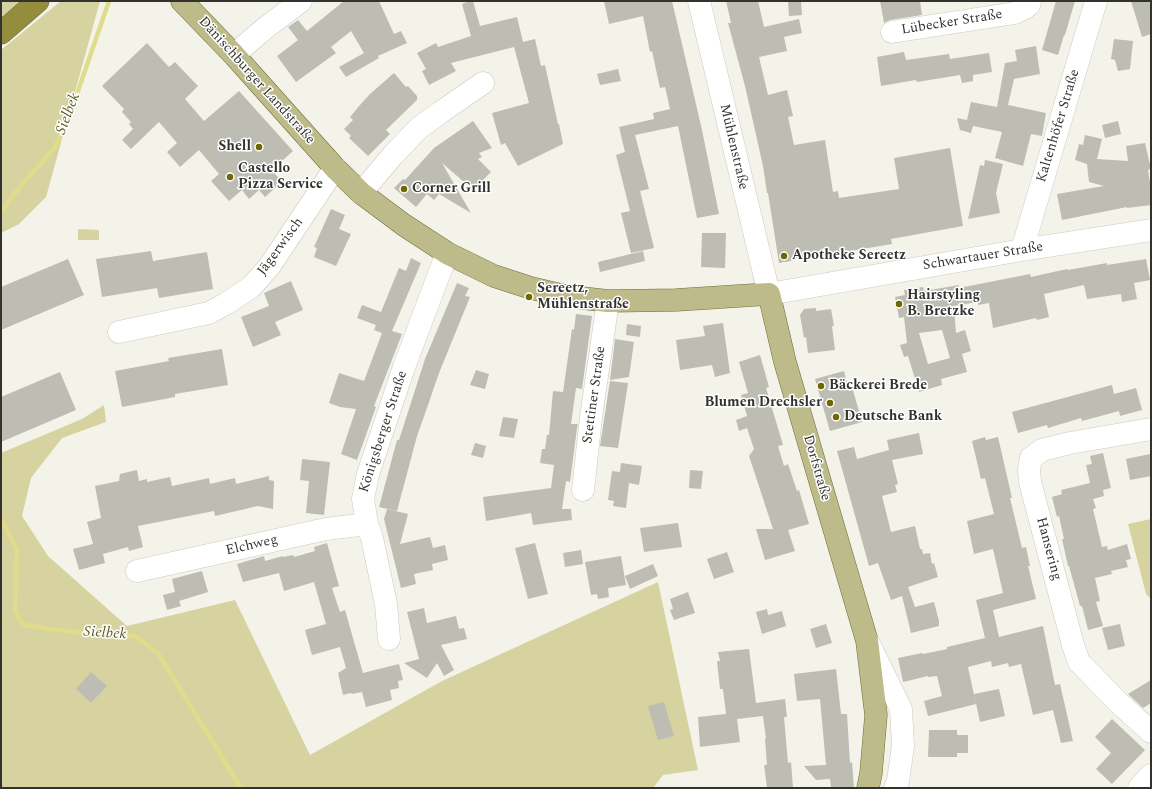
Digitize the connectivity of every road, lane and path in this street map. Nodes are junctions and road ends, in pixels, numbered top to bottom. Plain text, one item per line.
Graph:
1 (38, 1) edge
2 (182, 1) edge
3 (301, 1) edge
4 (699, 1) edge
5 (1030, 1) edge
6 (1096, 1) edge
7 (892, 32) dead end
8 (1, 33) edge
9 (234, 55) junction
10 (483, 83) dead end
11 (335, 168) junction
12 (361, 193) junction
13 (1151, 230) edge
14 (1022, 250) junction
15 (448, 253) junction
16 (769, 294) junction
17 (608, 301) junction
18 (118, 332) dead end
19 (1151, 429) edge
20 (583, 490) dead end
21 (367, 524) junction
22 (137, 571) dead end
23 (389, 639) dead end
24 (868, 641) junction
25 (1151, 732) edge
26 (1151, 775) edge
27 (868, 788) edge
28 (895, 788) edge
29 (1139, 788) edge

1 - 8 highway
2 - 9 main road, Dänischburger Landstraße
3 - 9 street
4 - 16 street, Mühlenstraße
5 - 7 street, Lübecker Straße
6 - 14 street, Kaltenhöfer Straße
9 - 11 main road, Dänischburger Landstraße
10 - 12 street
11 - 12 main road, Dänischburger Landstraße
11 - 18 street, Jägerwisch
12 - 15 main road, Dänischburger Landstraße
13 - 14 street, Schwartauer Straße
14 - 16 street, Schwartauer Straße
15 - 17 main road, Dänischburger Landstraße
15 - 21 street, Königsberger Straße
16 - 17 main road, Dänischburger Landstraße
16 - 24 main road, Dorfstraße
17 - 20 street, Stettiner Straße
19 - 25 street, Hansering
21 - 22 street, Elchweg
21 - 23 street, Königsberger Straße
24 - 27 main road, Dorfstraße
24 - 28 street, Dorfstraße
26 - 29 street

